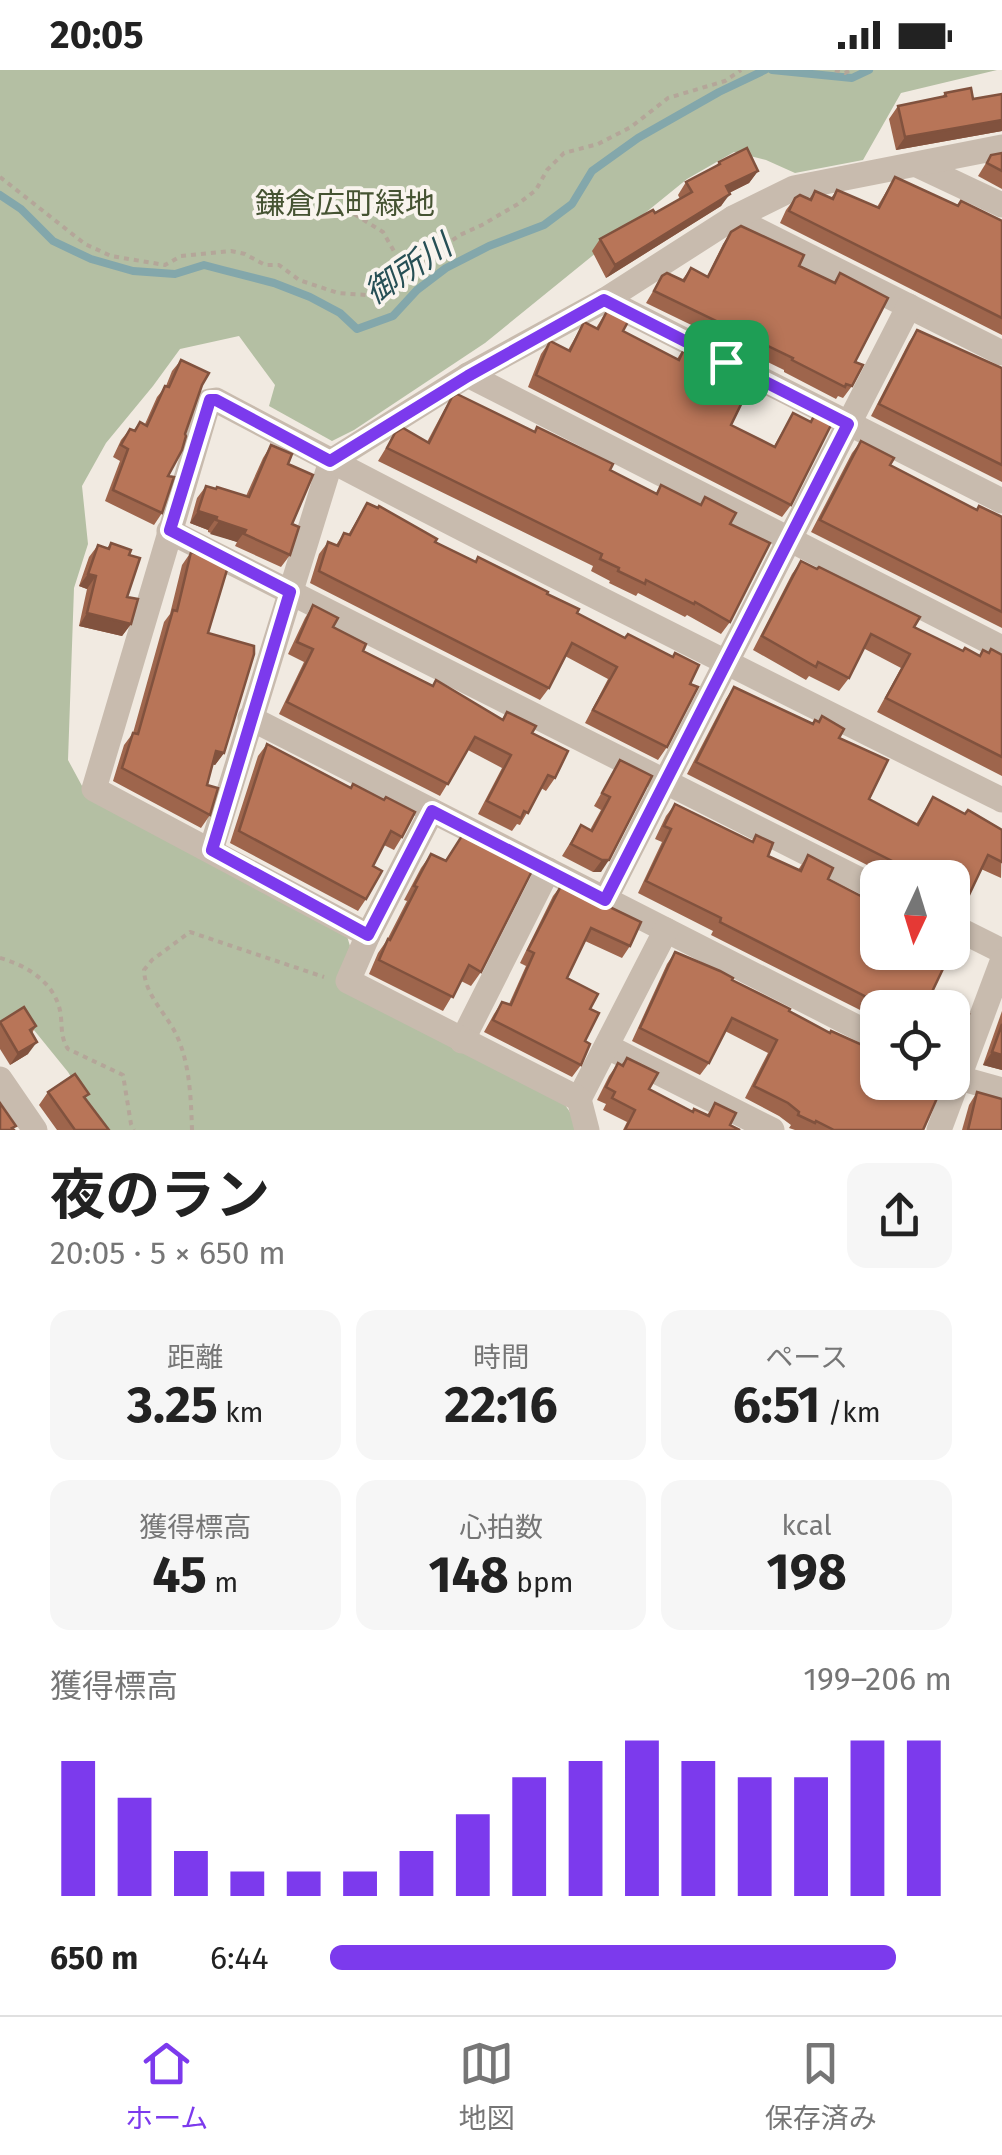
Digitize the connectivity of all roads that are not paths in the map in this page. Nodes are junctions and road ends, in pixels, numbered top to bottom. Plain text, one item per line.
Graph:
1 (1002, 147) edge
2 (917, 165) junction
3 (1002, 206) edge
4 (733, 218) junction
5 (604, 300) junction
6 (909, 306) junction
7 (1002, 353) edge
8 (468, 376) junction
9 (848, 424) junction
10 (330, 461) junction
11 (1002, 501) edge
12 (170, 530) junction
13 (789, 540) junction
14 (290, 592) junction
15 (1002, 648) edge
16 (727, 662) junction
17 (250, 718) junction
18 (665, 782) junction
19 (1002, 800) edge
20 (432, 811) junction
21 (212, 850) junction
22 (548, 870) junction
23 (860, 880) edge
24 (605, 900) junction
25 (666, 930) junction
26 (368, 935) junction
27 (970, 935) edge
28 (1002, 951) edge
29 (1002, 962) edge
30 (860, 1029) edge
31 (462, 1041) junction
32 (970, 1041) edge
33 (608, 1048) junction
34 (0, 1079) edge
35 (970, 1082) edge
36 (1002, 1090) edge
37 (579, 1099) junction
38 (948, 1100) edge
39 (35, 1130) edge
40 (587, 1130) edge
41 (772, 1130) edge
42 (939, 1130) edge

1 - 2 street
2 - 3 street
2 - 4 street
4 - 5 street
4 - 6 street
5 - 8 street
5 - 9 street
6 - 7 street
6 - 9 street
8 - 10 street
8 - 13 street
9 - 11 street
9 - 13 street
10 - 12 street
10 - 14 street
10 - 16 street
12 - 14 street
12 - 21 street
13 - 15 street
13 - 16 street
14 - 17 street
14 - 18 street
16 - 18 street
16 - 19 street
17 - 20 street
17 - 21 street
18 - 23 street
18 - 24 street
20 - 22 street
20 - 26 street
21 - 26 street
22 - 24 street
22 - 31 street
24 - 25 street
25 - 30 street
25 - 33 street
26 - 31 street
27 - 28 street
29 - 32 street
31 - 37 street
33 - 37 street
33 - 41 street
34 - 39 street
35 - 36 street
37 - 40 street
38 - 42 street

